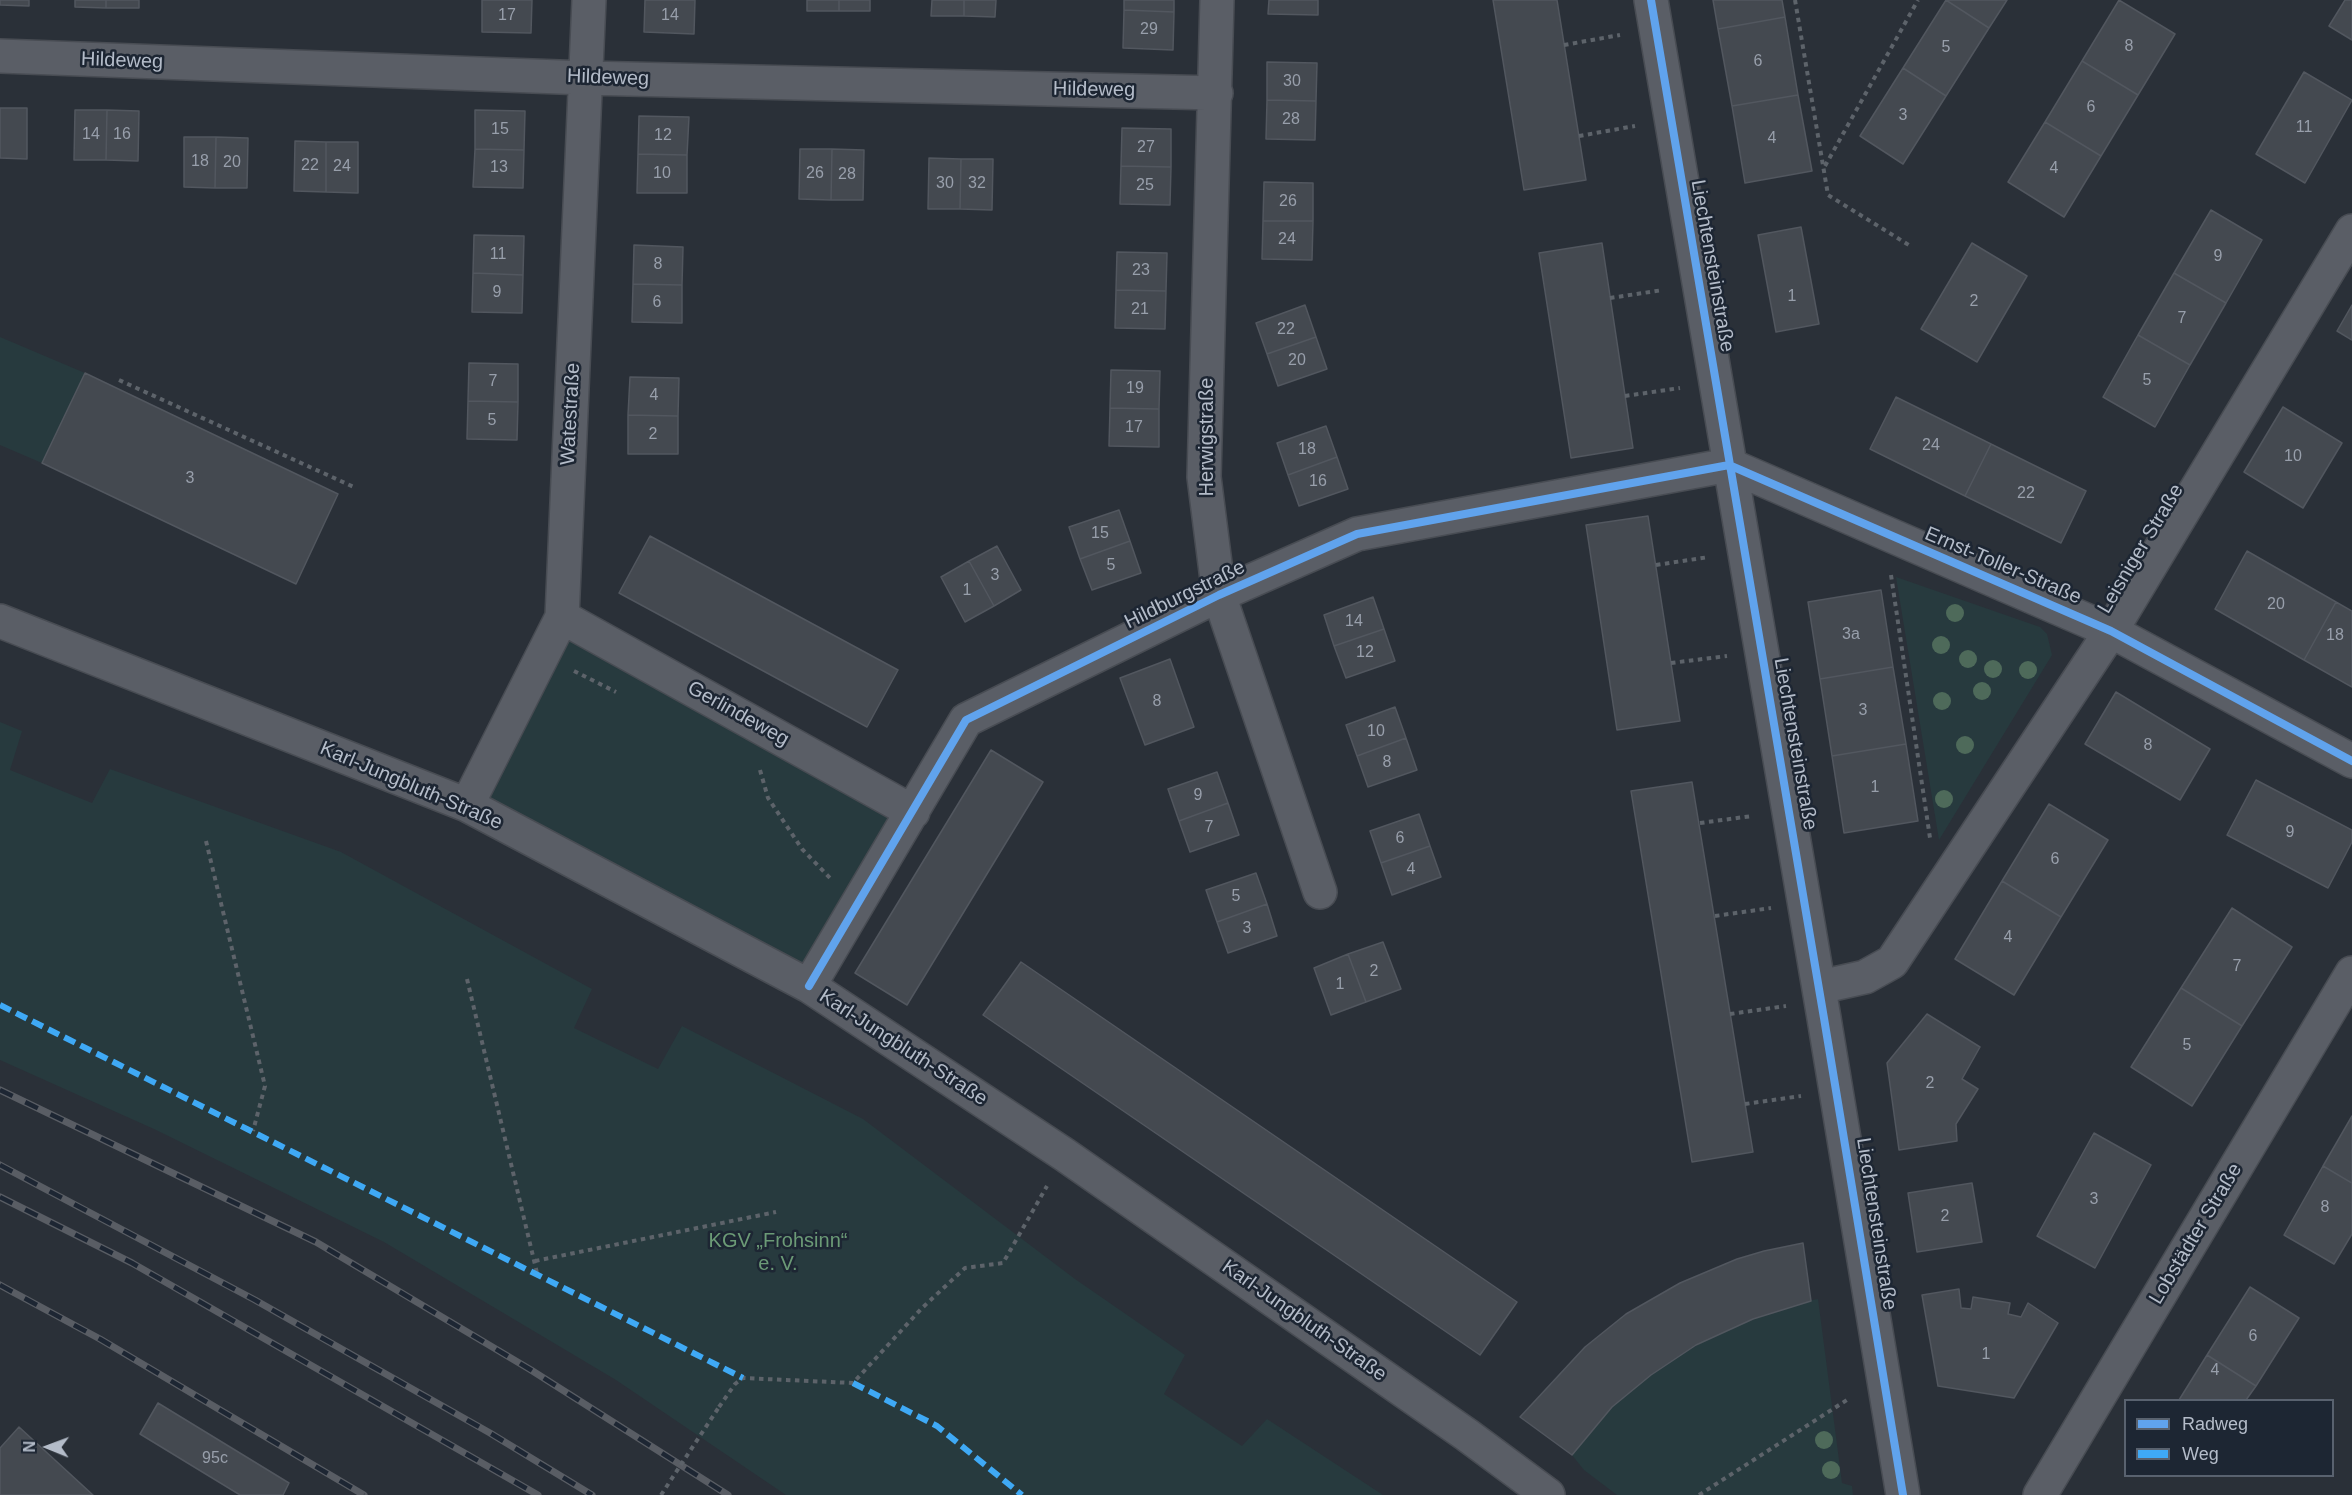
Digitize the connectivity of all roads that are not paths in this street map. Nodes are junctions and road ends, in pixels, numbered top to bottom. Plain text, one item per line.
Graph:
1 (589, 0) edge
2 (1217, 0) edge
3 (1654, 14) edge
4 (0, 56) edge
5 (586, 78) junction
6 (1216, 93) junction
7 (2352, 231) edge
8 (1729, 465) junction
9 (1219, 595) junction
10 (562, 617) junction
11 (0, 621) edge
12 (2111, 631) junction
13 (2352, 761) edge
14 (467, 805) junction
15 (913, 812) junction
16 (1320, 892) dead end
17 (2352, 973) edge
18 (809, 986) junction
19 (1821, 994) junction
20 (1548, 1495) edge
21 (1903, 1495) edge
22 (2040, 1495) edge

1 - 5 street, Watestraße
2 - 6 street, Herwigstraße
3 - 8 street, Liechtensteinstraße
4 - 5 street, Hildeweg
5 - 6 street, Hildeweg
5 - 10 street, Watestraße
6 - 9 street, Herwigstraße
7 - 12 street, Leisniger Straße
8 - 9 street, Hildburgstraße
8 - 12 street, Ernst-Toller-Straße
8 - 19 street, Liechtensteinstraße
9 - 15 street, Hildburgstraße
9 - 16 street, Herwigstraße
10 - 14 street, Watestraße
10 - 15 street, Gerlindeweg
11 - 14 street, Karl-Jungbluth-Straße
12 - 13 street, Ernst-Toller-Straße
12 - 19 street, Leisniger Straße
14 - 18 street, Karl-Jungbluth-Straße
15 - 18 street, Hildburgstraße
17 - 22 street, Lobstädter Straße
18 - 20 street, Karl-Jungbluth-Straße
19 - 21 street, Liechtensteinstraße

